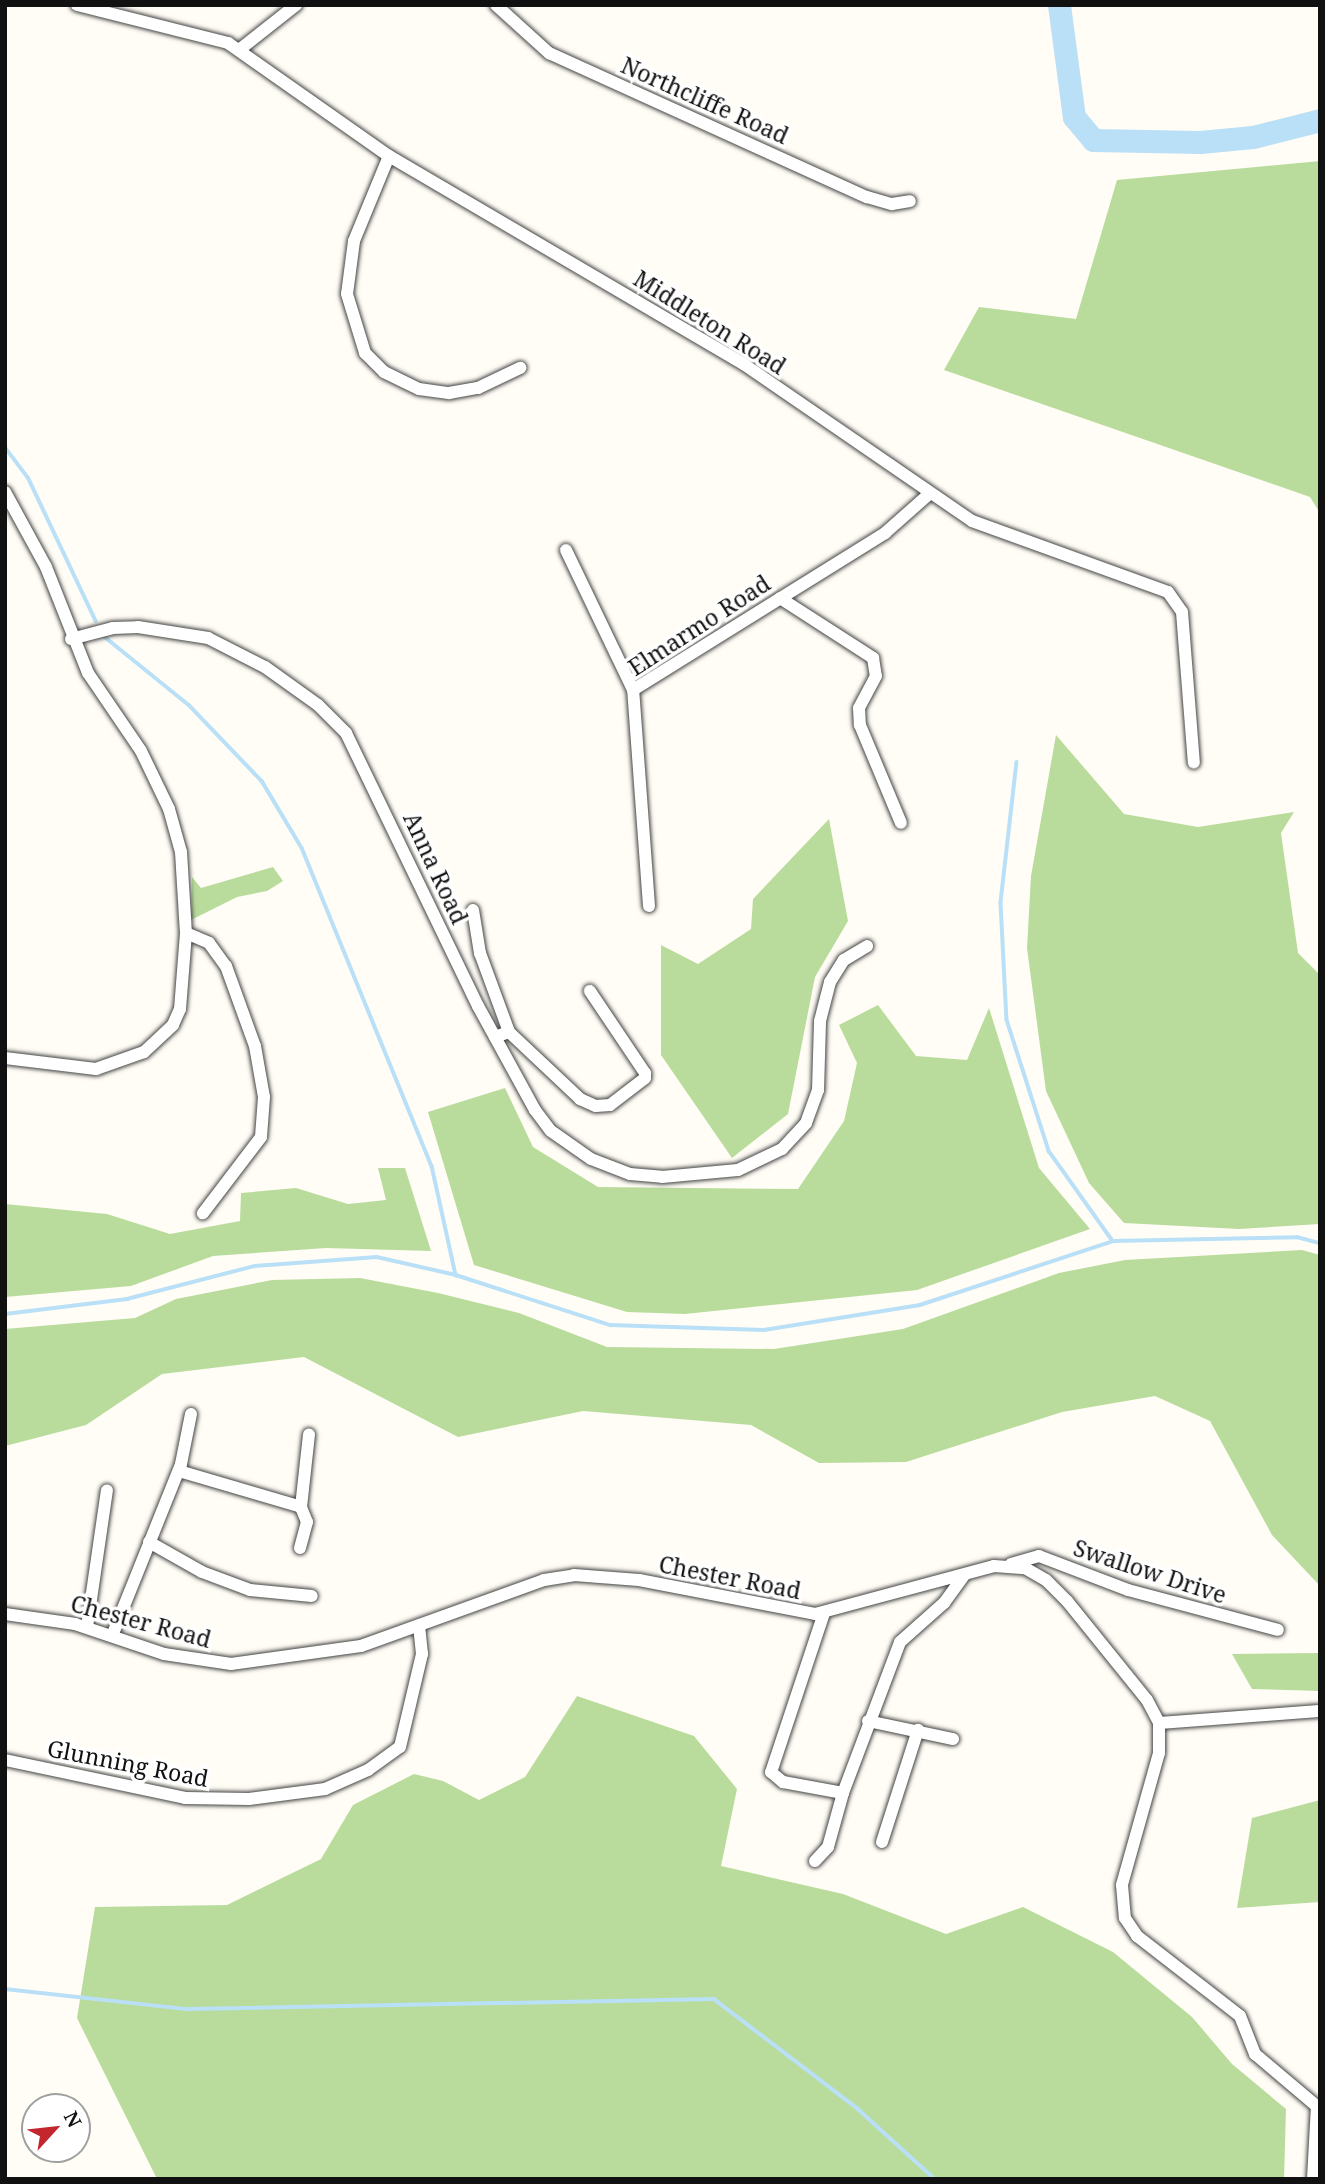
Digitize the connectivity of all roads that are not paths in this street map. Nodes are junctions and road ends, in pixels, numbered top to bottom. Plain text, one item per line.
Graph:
1 (77, 5) edge
2 (296, 5) edge
3 (496, 5) edge
4 (239, 50) junction
5 (389, 156) junction
6 (910, 201) dead end
7 (520, 368) dead end
8 (5, 492) edge
9 (928, 495) junction
10 (566, 550) dead end
11 (780, 598) junction
12 (71, 639) junction
13 (633, 690) junction
14 (1194, 763) dead end
15 (901, 823) dead end
16 (649, 906) dead end
17 (473, 910) dead end
18 (186, 933) junction
19 (867, 946) dead end
20 (590, 991) dead end
21 (509, 1032) junction
22 (495, 1037) junction
23 (5, 1058) edge
24 (203, 1213) dead end
25 (191, 1414) dead end
26 (309, 1434) dead end
27 (178, 1471) junction
28 (107, 1490) dead end
29 (301, 1507) junction
30 (149, 1542) junction
31 (300, 1549) dead end
32 (1011, 1564) junction
33 (964, 1575) junction
34 (312, 1596) dead end
35 (824, 1613) junction
36 (5, 1614) edge
37 (419, 1625) junction
38 (87, 1627) junction
39 (1278, 1630) dead end
40 (112, 1636) junction
41 (1320, 1711) edge
42 (868, 1721) junction
43 (1159, 1723) junction
44 (918, 1730) junction
45 (953, 1739) dead end
46 (5, 1760) edge
47 (843, 1793) junction
48 (882, 1842) dead end
49 (814, 1861) dead end
50 (1318, 2108) edge
51 (1313, 2179) edge

1 - 4 street, Middleton Road
2 - 4 street
3 - 6 street, Northcliffe Road
4 - 5 street, Middleton Road
5 - 7 street
5 - 9 street, Middleton Road
8 - 12 street
9 - 11 street, Elmarmo Road
9 - 14 street, Middleton Road
10 - 13 street
11 - 13 street, Elmarmo Road
11 - 15 street
12 - 18 street
12 - 22 street, Anna Road
13 - 16 street, Elmarmo Road
17 - 21 street
18 - 23 street
18 - 24 street
19 - 22 street, Anna Road
20 - 21 street
21 - 22 street
25 - 27 street
26 - 29 street
27 - 29 street
27 - 30 street
28 - 38 street
29 - 31 street
30 - 34 street
30 - 40 street
32 - 33 street, Chester Road
32 - 39 street, Swallow Drive
32 - 43 street
33 - 35 street, Chester Road
33 - 42 street
35 - 37 street, Chester Road
35 - 47 street
36 - 38 street, Chester Road
37 - 40 street, Chester Road
37 - 46 street, Glunning Road
38 - 40 street, Chester Road
41 - 43 street
42 - 44 street
42 - 47 street
43 - 50 street
44 - 45 street
44 - 48 street
47 - 49 street
50 - 51 street

